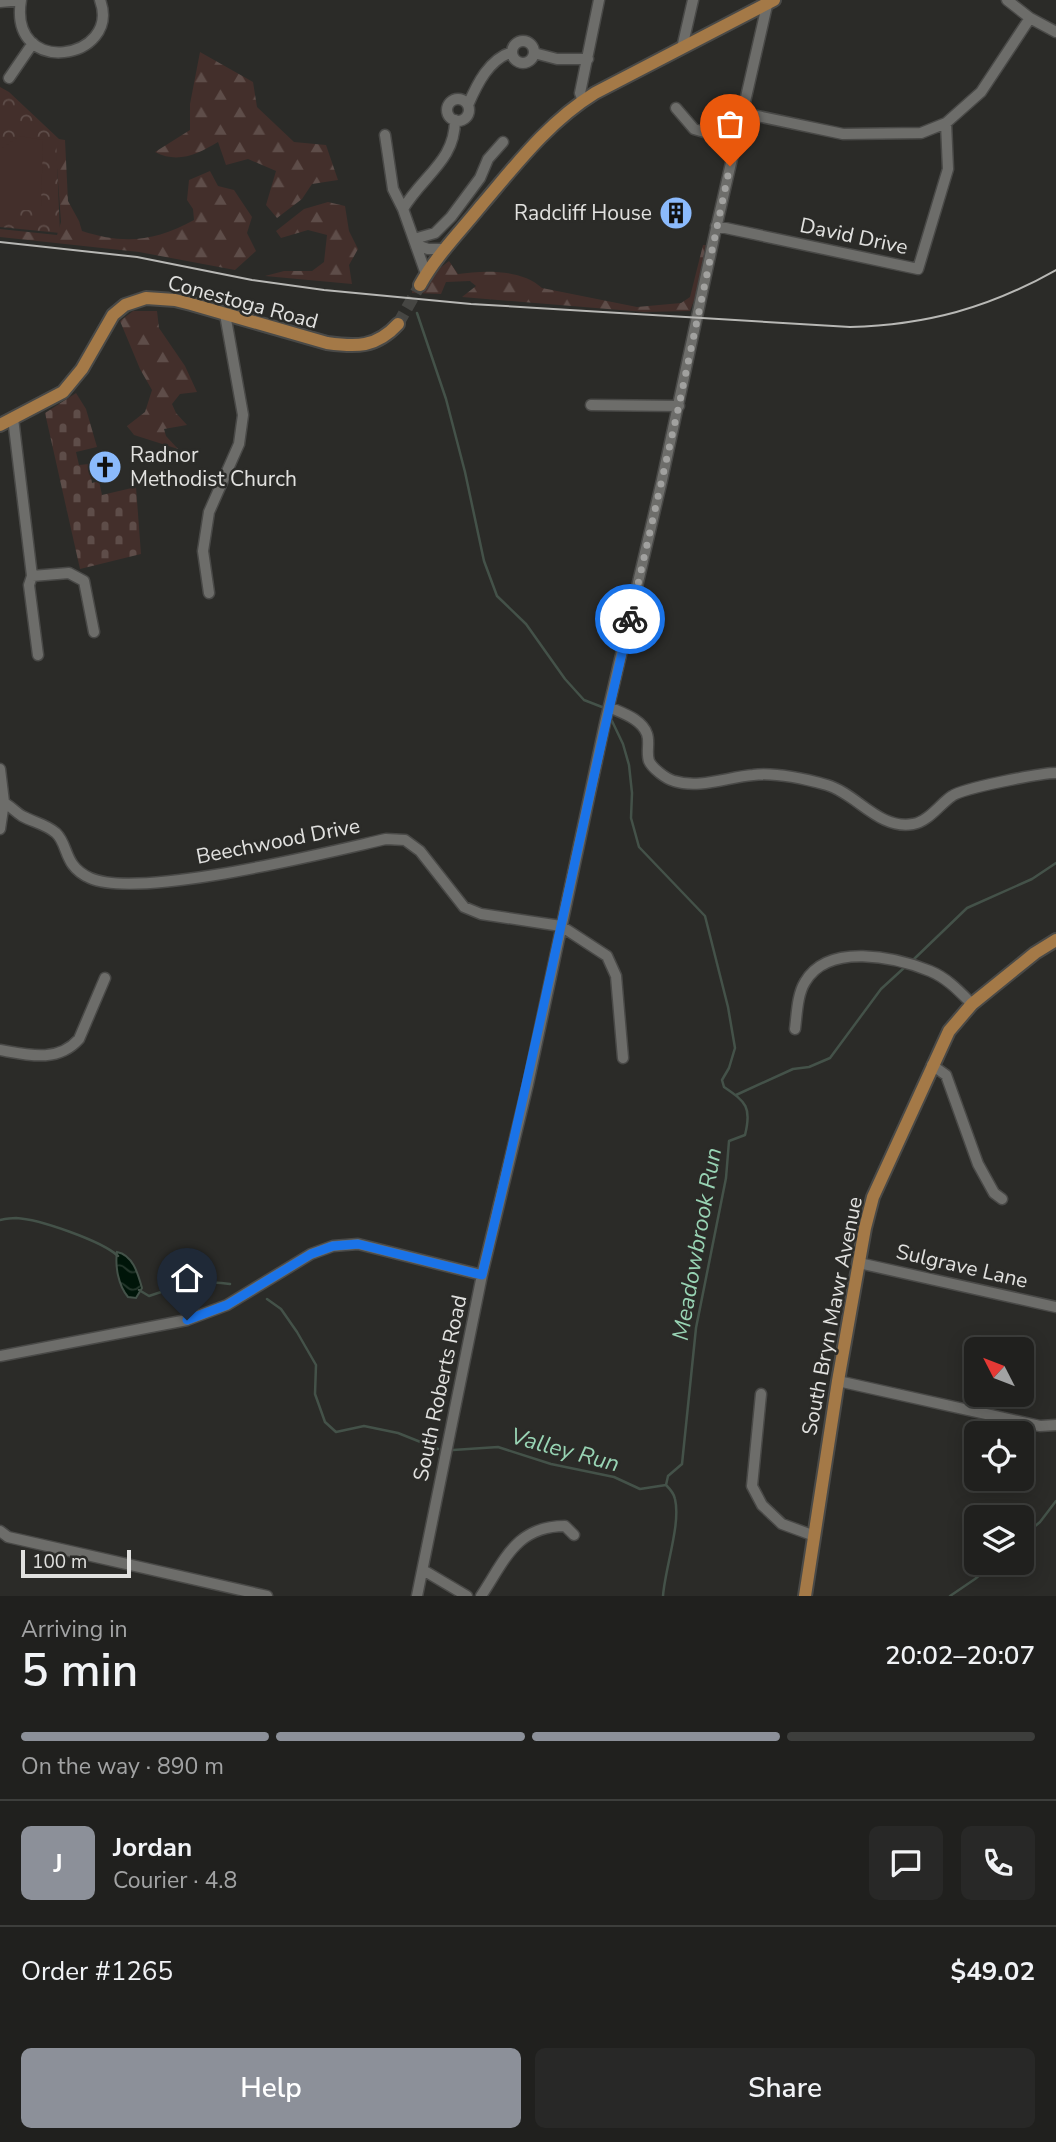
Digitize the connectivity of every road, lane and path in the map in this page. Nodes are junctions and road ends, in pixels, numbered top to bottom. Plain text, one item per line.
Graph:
1 (21, 0) edge
2 (100, 0) edge
3 (599, 0) edge
4 (693, 0) edge
5 (1007, 0) edge
6 (770, 1) edge
7 (0, 2) edge
8 (1030, 18) junction
9 (1056, 32) edge
10 (33, 43) junction
11 (682, 48) junction
12 (512, 52) junction
13 (534, 52) junction
14 (588, 59) junction
15 (9, 78) dead end
16 (583, 101) junction
17 (468, 105) junction
18 (676, 108) dead end
19 (743, 113) junction
20 (456, 120) junction
21 (946, 123) junction
22 (385, 135) dead end
23 (735, 141) junction
24 (503, 142) dead end
25 (403, 209) junction
26 (716, 226) junction
27 (415, 242) junction
28 (445, 249) junction
29 (423, 279) joint
30 (225, 314) junction
31 (398, 324) tunnel mouth
32 (591, 405) dead end
33 (679, 406) junction
34 (13, 418) junction
35 (0, 425) edge
36 (32, 576) junction
37 (209, 593) dead end
38 (94, 632) dead end
39 (38, 654) dead end
40 (609, 707) junction
41 (0, 769) edge
42 (1056, 773) edge
43 (2, 801) edge
44 (0, 829) edge
45 (561, 926) junction
46 (1056, 940) edge
47 (104, 978) dead end
48 (972, 1004) junction
49 (795, 1029) dead end
50 (0, 1050) edge
51 (623, 1058) dead end
52 (932, 1065) junction
53 (1002, 1199) dead end
54 (859, 1263) junction
55 (482, 1275) junction
56 (1056, 1307) edge
57 (0, 1356) edge
58 (838, 1381) junction
59 (761, 1394) dead end
60 (1056, 1425) edge
61 (0, 1531) edge
62 (574, 1535) dead end
63 (812, 1535) junction
64 (423, 1570) junction
65 (267, 1596) edge
66 (416, 1596) edge
67 (467, 1596) edge
68 (481, 1596) edge
69 (805, 1596) edge

1 - 7 street
1 - 10 street
2 - 10 street
3 - 14 street
4 - 11 street
5 - 8 street
6 - 11 main road
6 - 19 street, South Roberts Road
8 - 9 street
8 - 21 street
10 - 15 street
11 - 16 main road
12 - 13 street
12 - 13 street
12 - 17 street
13 - 14 street
14 - 16 street
16 - 28 main road
17 - 20 street
17 - 20 street
18 - 23 street
19 - 21 street
19 - 23 street, South Roberts Road
20 - 25 street
21 - 26 street, David Drive
22 - 25 street
23 - 26 street, South Roberts Road
24 - 27 street
25 - 27 street
26 - 33 street, South Roberts Road
27 - 28 street
27 - 29 street
28 - 29 main road
30 - 31 main road, Conestoga Road
30 - 34 main road, Conestoga Road
30 - 37 street
32 - 33 street
33 - 40 street, South Roberts Road
34 - 35 main road, Conestoga Road
34 - 36 street
36 - 38 street
36 - 39 street
40 - 42 street
40 - 45 street, South Roberts Road
41 - 43 street
43 - 44 street
43 - 45 street, Beechwood Drive
45 - 51 street
45 - 55 street, South Roberts Road
46 - 48 main road, South Bryn Mawr Avenue
47 - 50 street
48 - 49 street
48 - 52 main road, South Bryn Mawr Avenue
52 - 53 street
52 - 54 main road, South Bryn Mawr Avenue
54 - 56 street, Sulgrave Lane
54 - 58 main road, South Bryn Mawr Avenue
55 - 57 street
55 - 64 street, South Roberts Road
58 - 60 street
58 - 63 main road, South Bryn Mawr Avenue
59 - 63 street
61 - 65 street
62 - 68 street
63 - 69 main road, South Bryn Mawr Avenue
64 - 66 street, South Roberts Road
64 - 67 street

